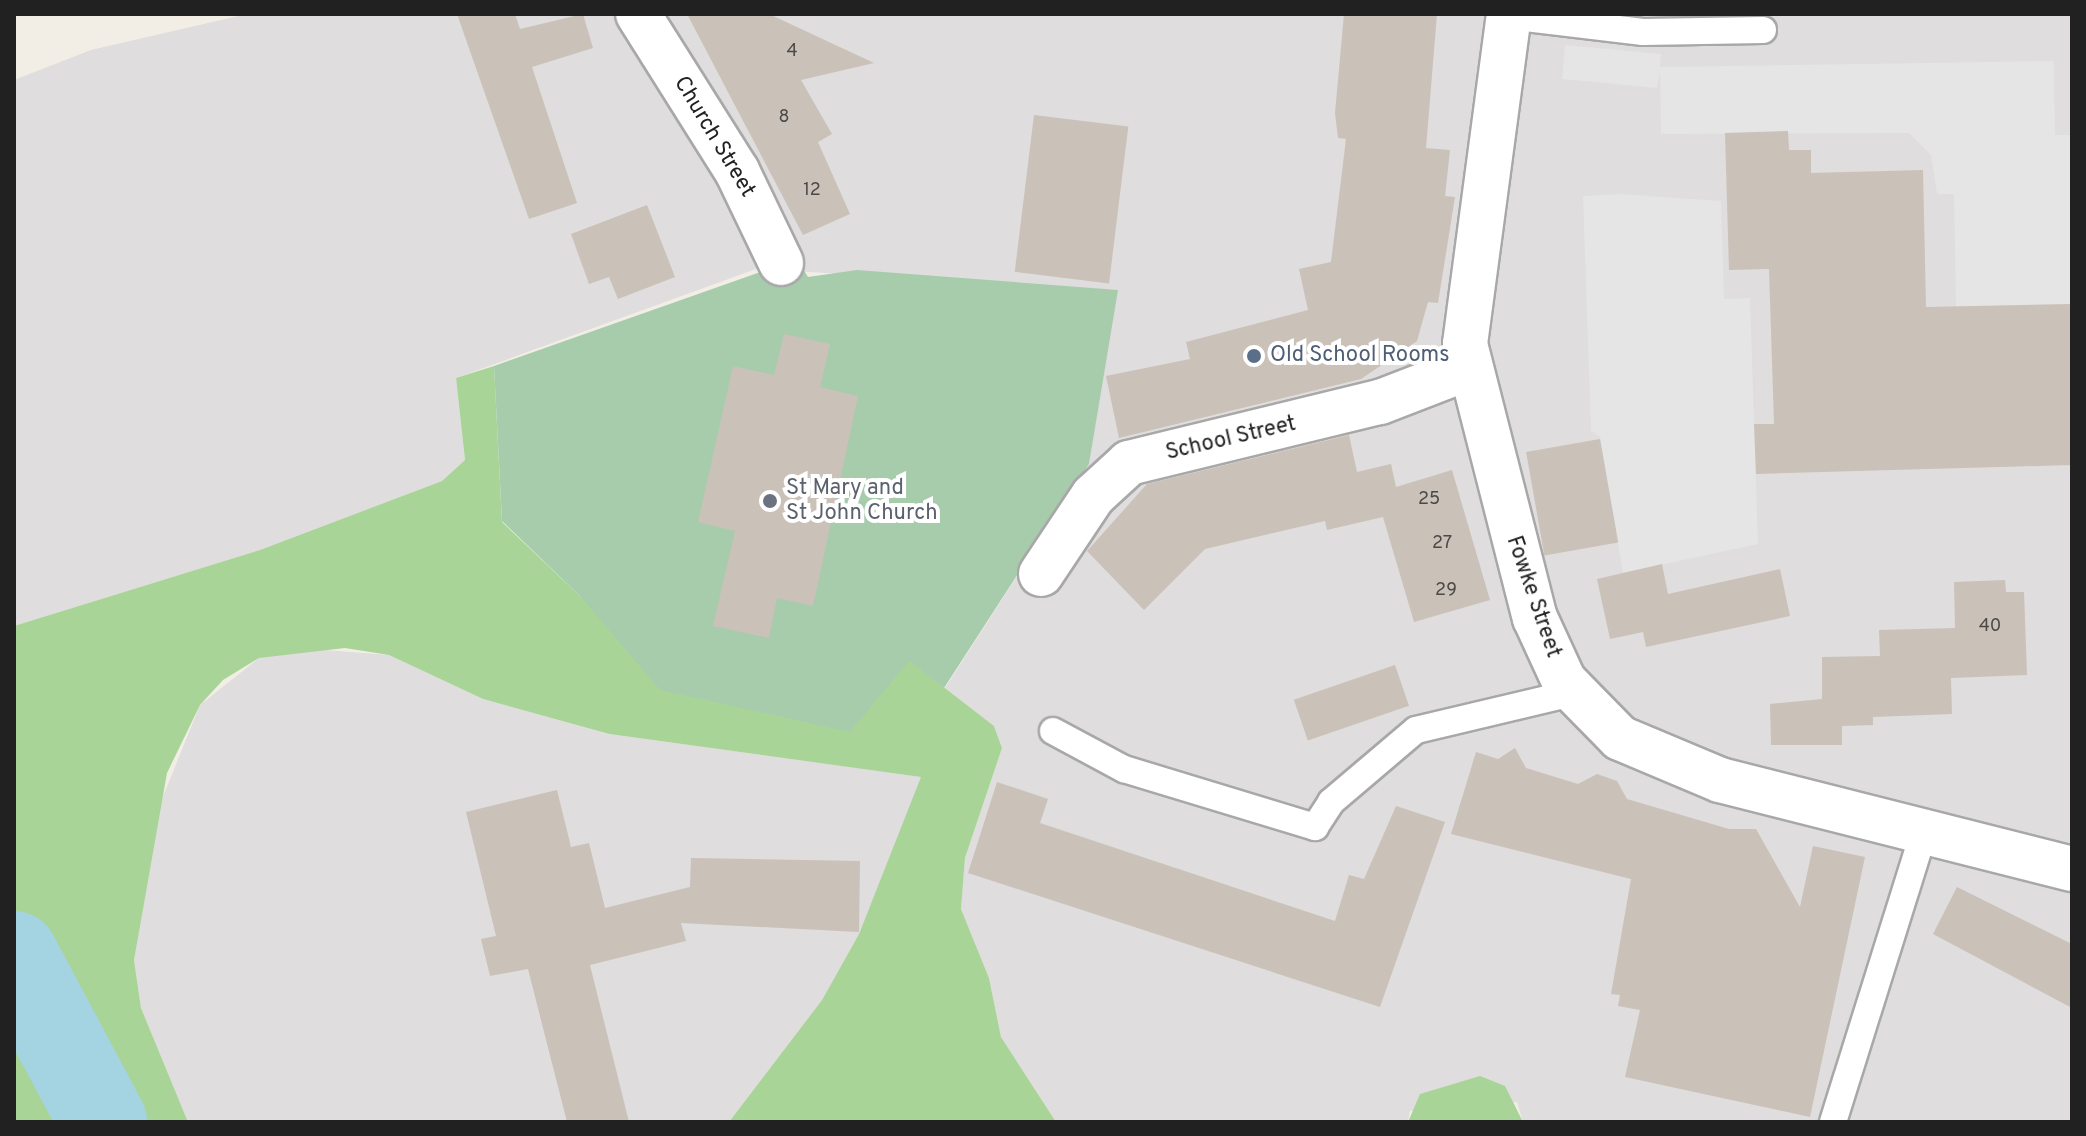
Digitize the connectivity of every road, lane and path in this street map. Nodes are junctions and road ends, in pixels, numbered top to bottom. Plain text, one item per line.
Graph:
1 (638, 14) edge
2 (1509, 15) edge
3 (1763, 30) dead end
4 (781, 263) dead end
5 (1468, 368) junction
6 (1041, 574) dead end
7 (1573, 693) junction
8 (1053, 731) dead end
9 (1924, 832) junction
10 (2072, 869) edge
11 (1833, 1122) edge

1 - 4 street, Church Street
2 - 3 lane
2 - 5 street, Fowke Street
5 - 6 street, School Street
5 - 7 street, Fowke Street
7 - 8 lane
7 - 9 street, Fowke Street
9 - 10 street, Fowke Street
9 - 11 lane

